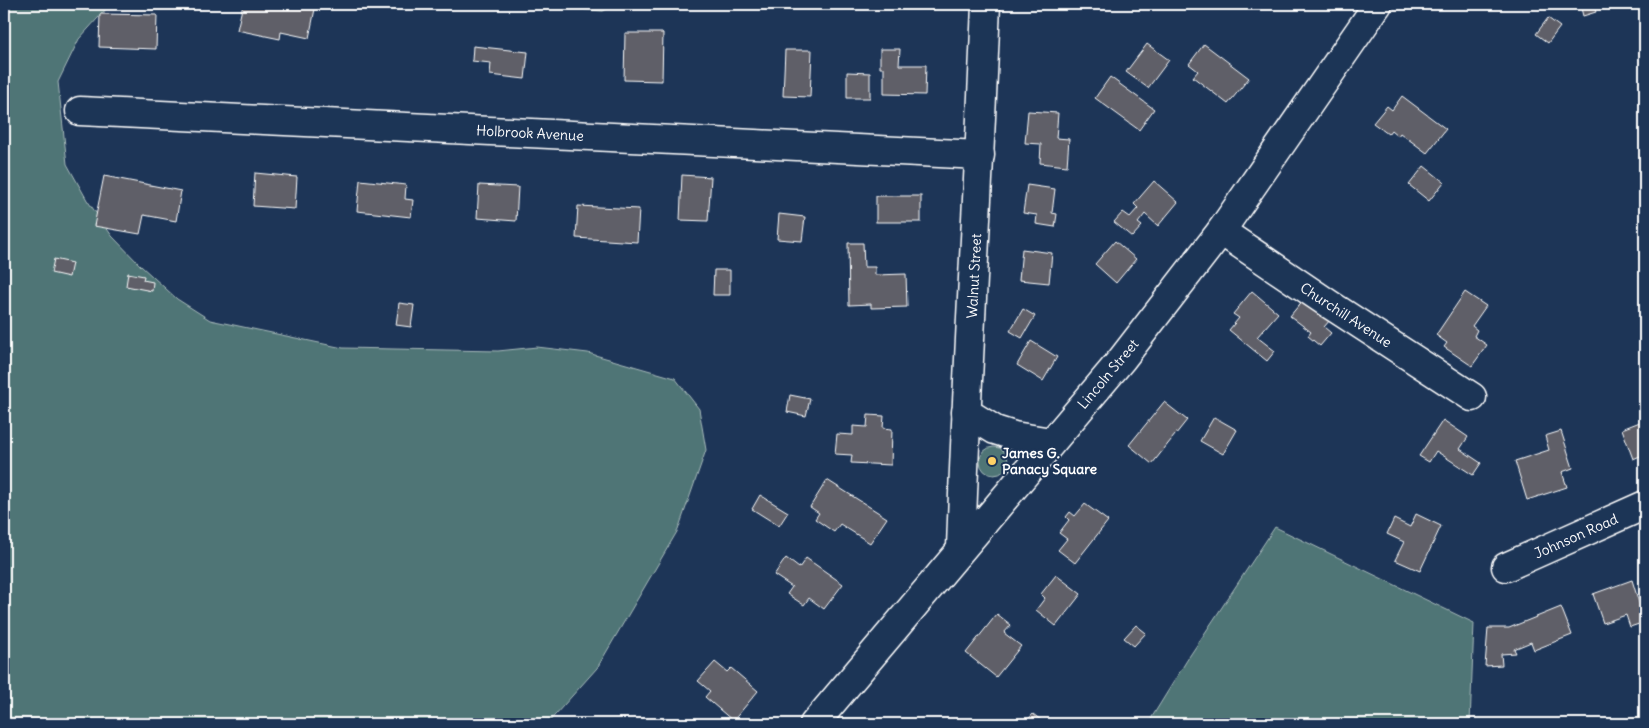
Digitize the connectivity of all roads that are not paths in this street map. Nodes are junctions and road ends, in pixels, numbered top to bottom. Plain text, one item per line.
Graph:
1 (986, 4) edge
2 (1360, 4) edge
3 (1378, 4) edge
4 (1357, 34) junction
5 (80, 111) dead end
6 (980, 155) junction
7 (1221, 231) junction
8 (1472, 397) dead end
9 (966, 412) junction
10 (1051, 442) junction
11 (1645, 505) edge
12 (961, 548) junction
13 (1506, 567) dead end
14 (814, 724) edge

1 - 6 street, Walnut Street
2 - 4 street
3 - 4 street, Lincoln Street
4 - 7 street, Lincoln Street
5 - 6 street, Holbrook Avenue
6 - 9 street, Walnut Street
7 - 8 street, Churchill Avenue
7 - 10 street, Lincoln Street
9 - 10 street
9 - 12 street, Walnut Street
10 - 12 street, Lincoln Street
11 - 13 street, Johnson Road
12 - 14 street, Lincoln Street

